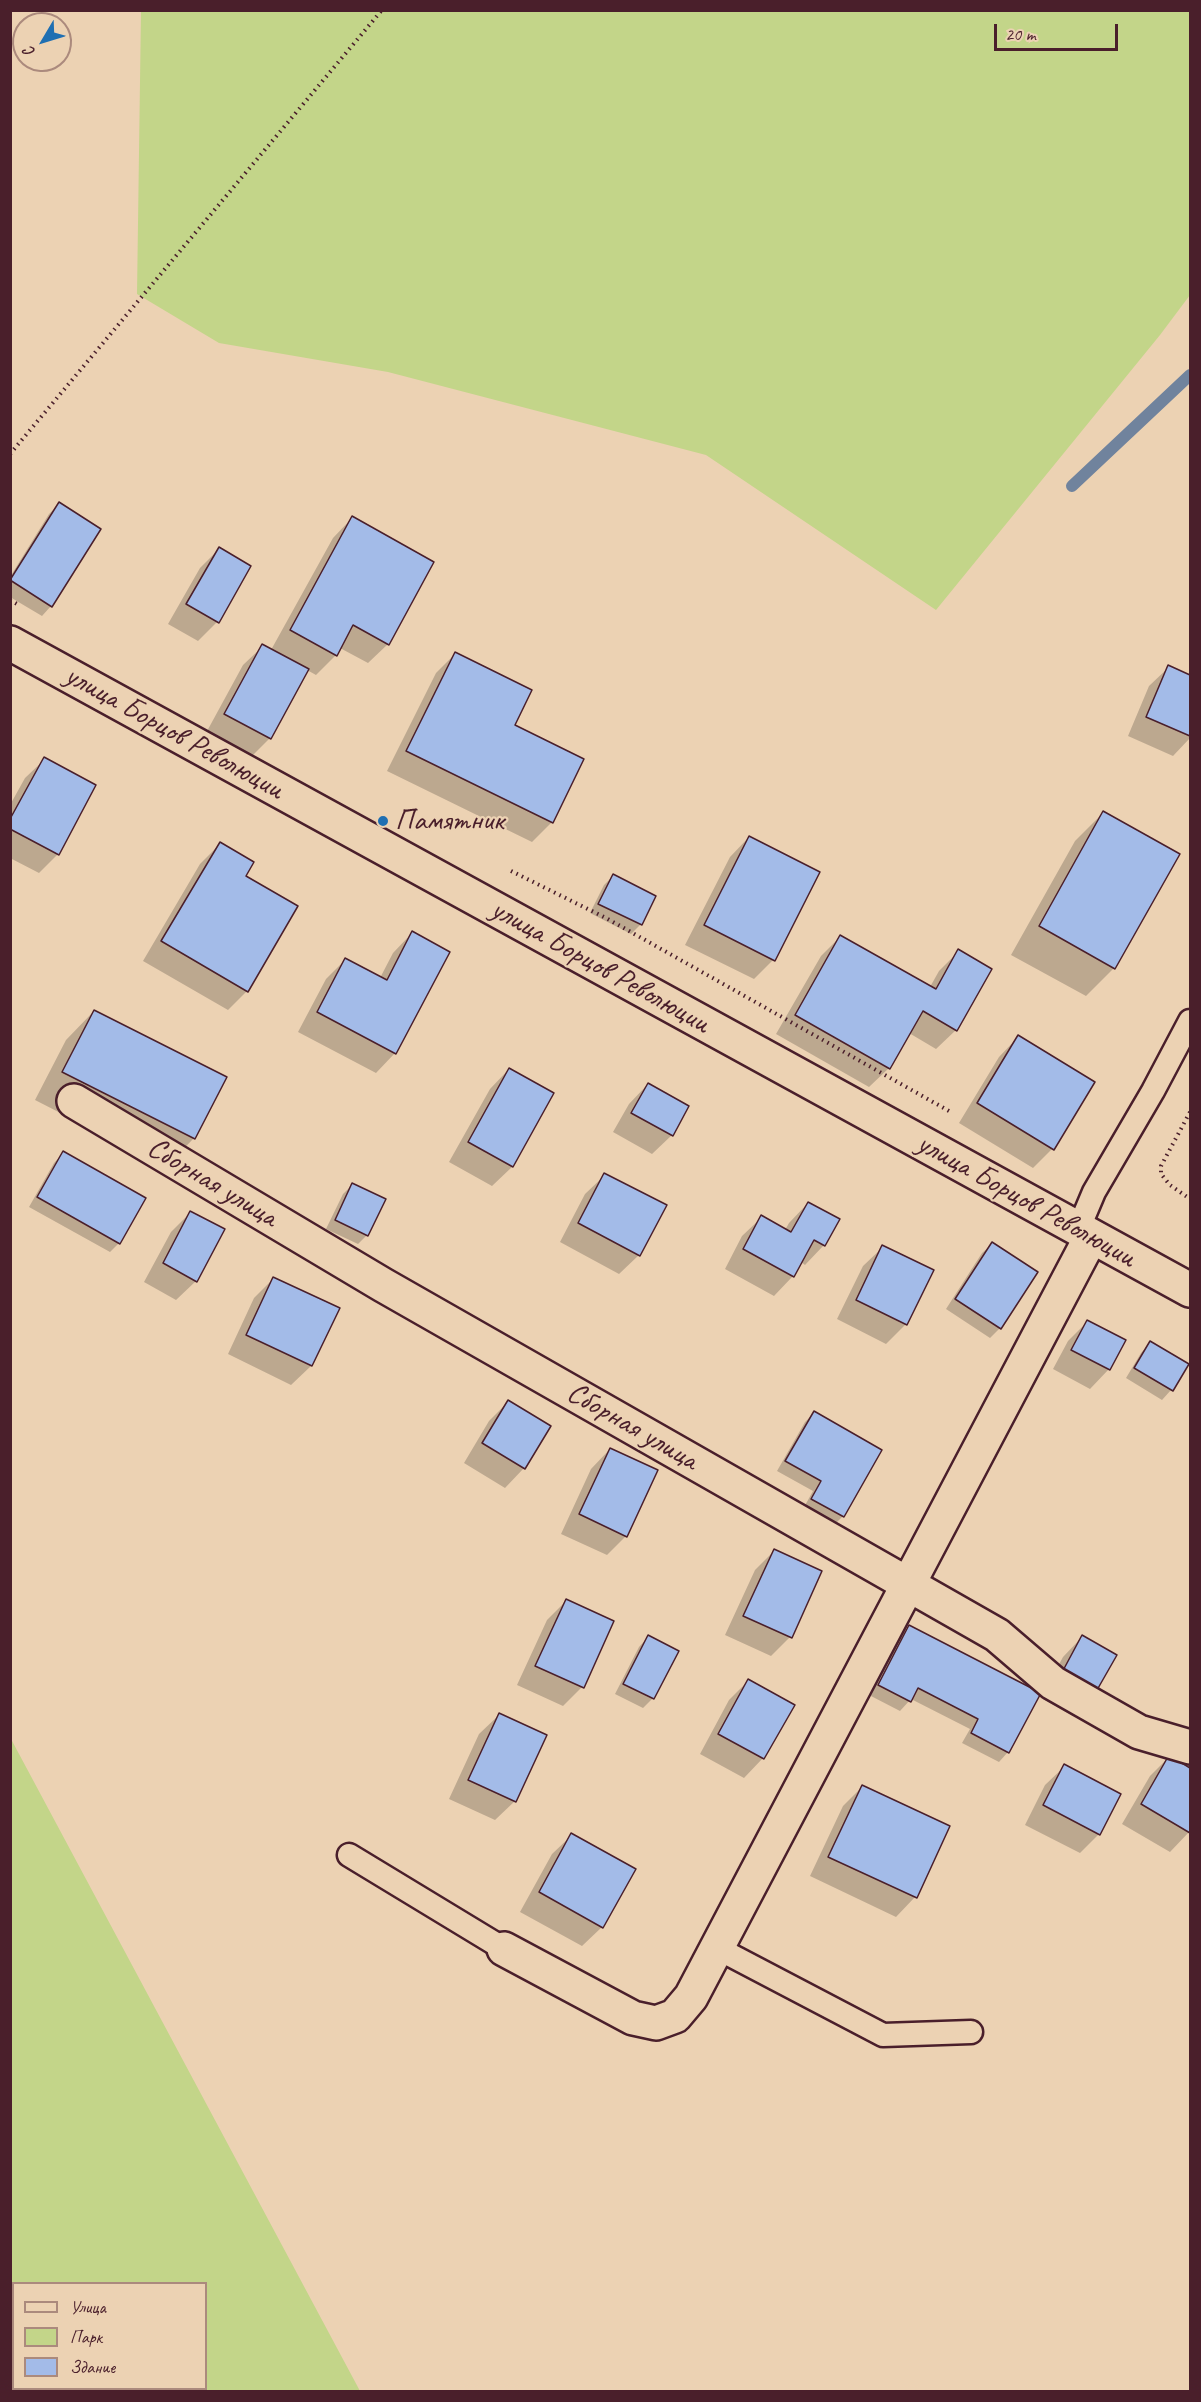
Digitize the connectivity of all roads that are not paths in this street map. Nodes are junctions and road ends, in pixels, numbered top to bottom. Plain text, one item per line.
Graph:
1 (10, 643) edge
2 (1191, 1021) edge
3 (74, 1101) dead end
4 (1085, 1233) junction
5 (1191, 1290) edge
6 (908, 1584) junction
7 (1191, 1747) edge
8 (349, 1855) dead end
9 (717, 1948) junction
10 (504, 1949) joint
11 (971, 2032) dead end

1 - 4 street, улица Борцов Революции
2 - 4 lane
3 - 6 street, Сборная улица
4 - 5 street, улица Борцов Революции
4 - 6 street
6 - 7 street, Сборная улица
6 - 9 street
8 - 10 lane
9 - 10 street
9 - 11 lane

